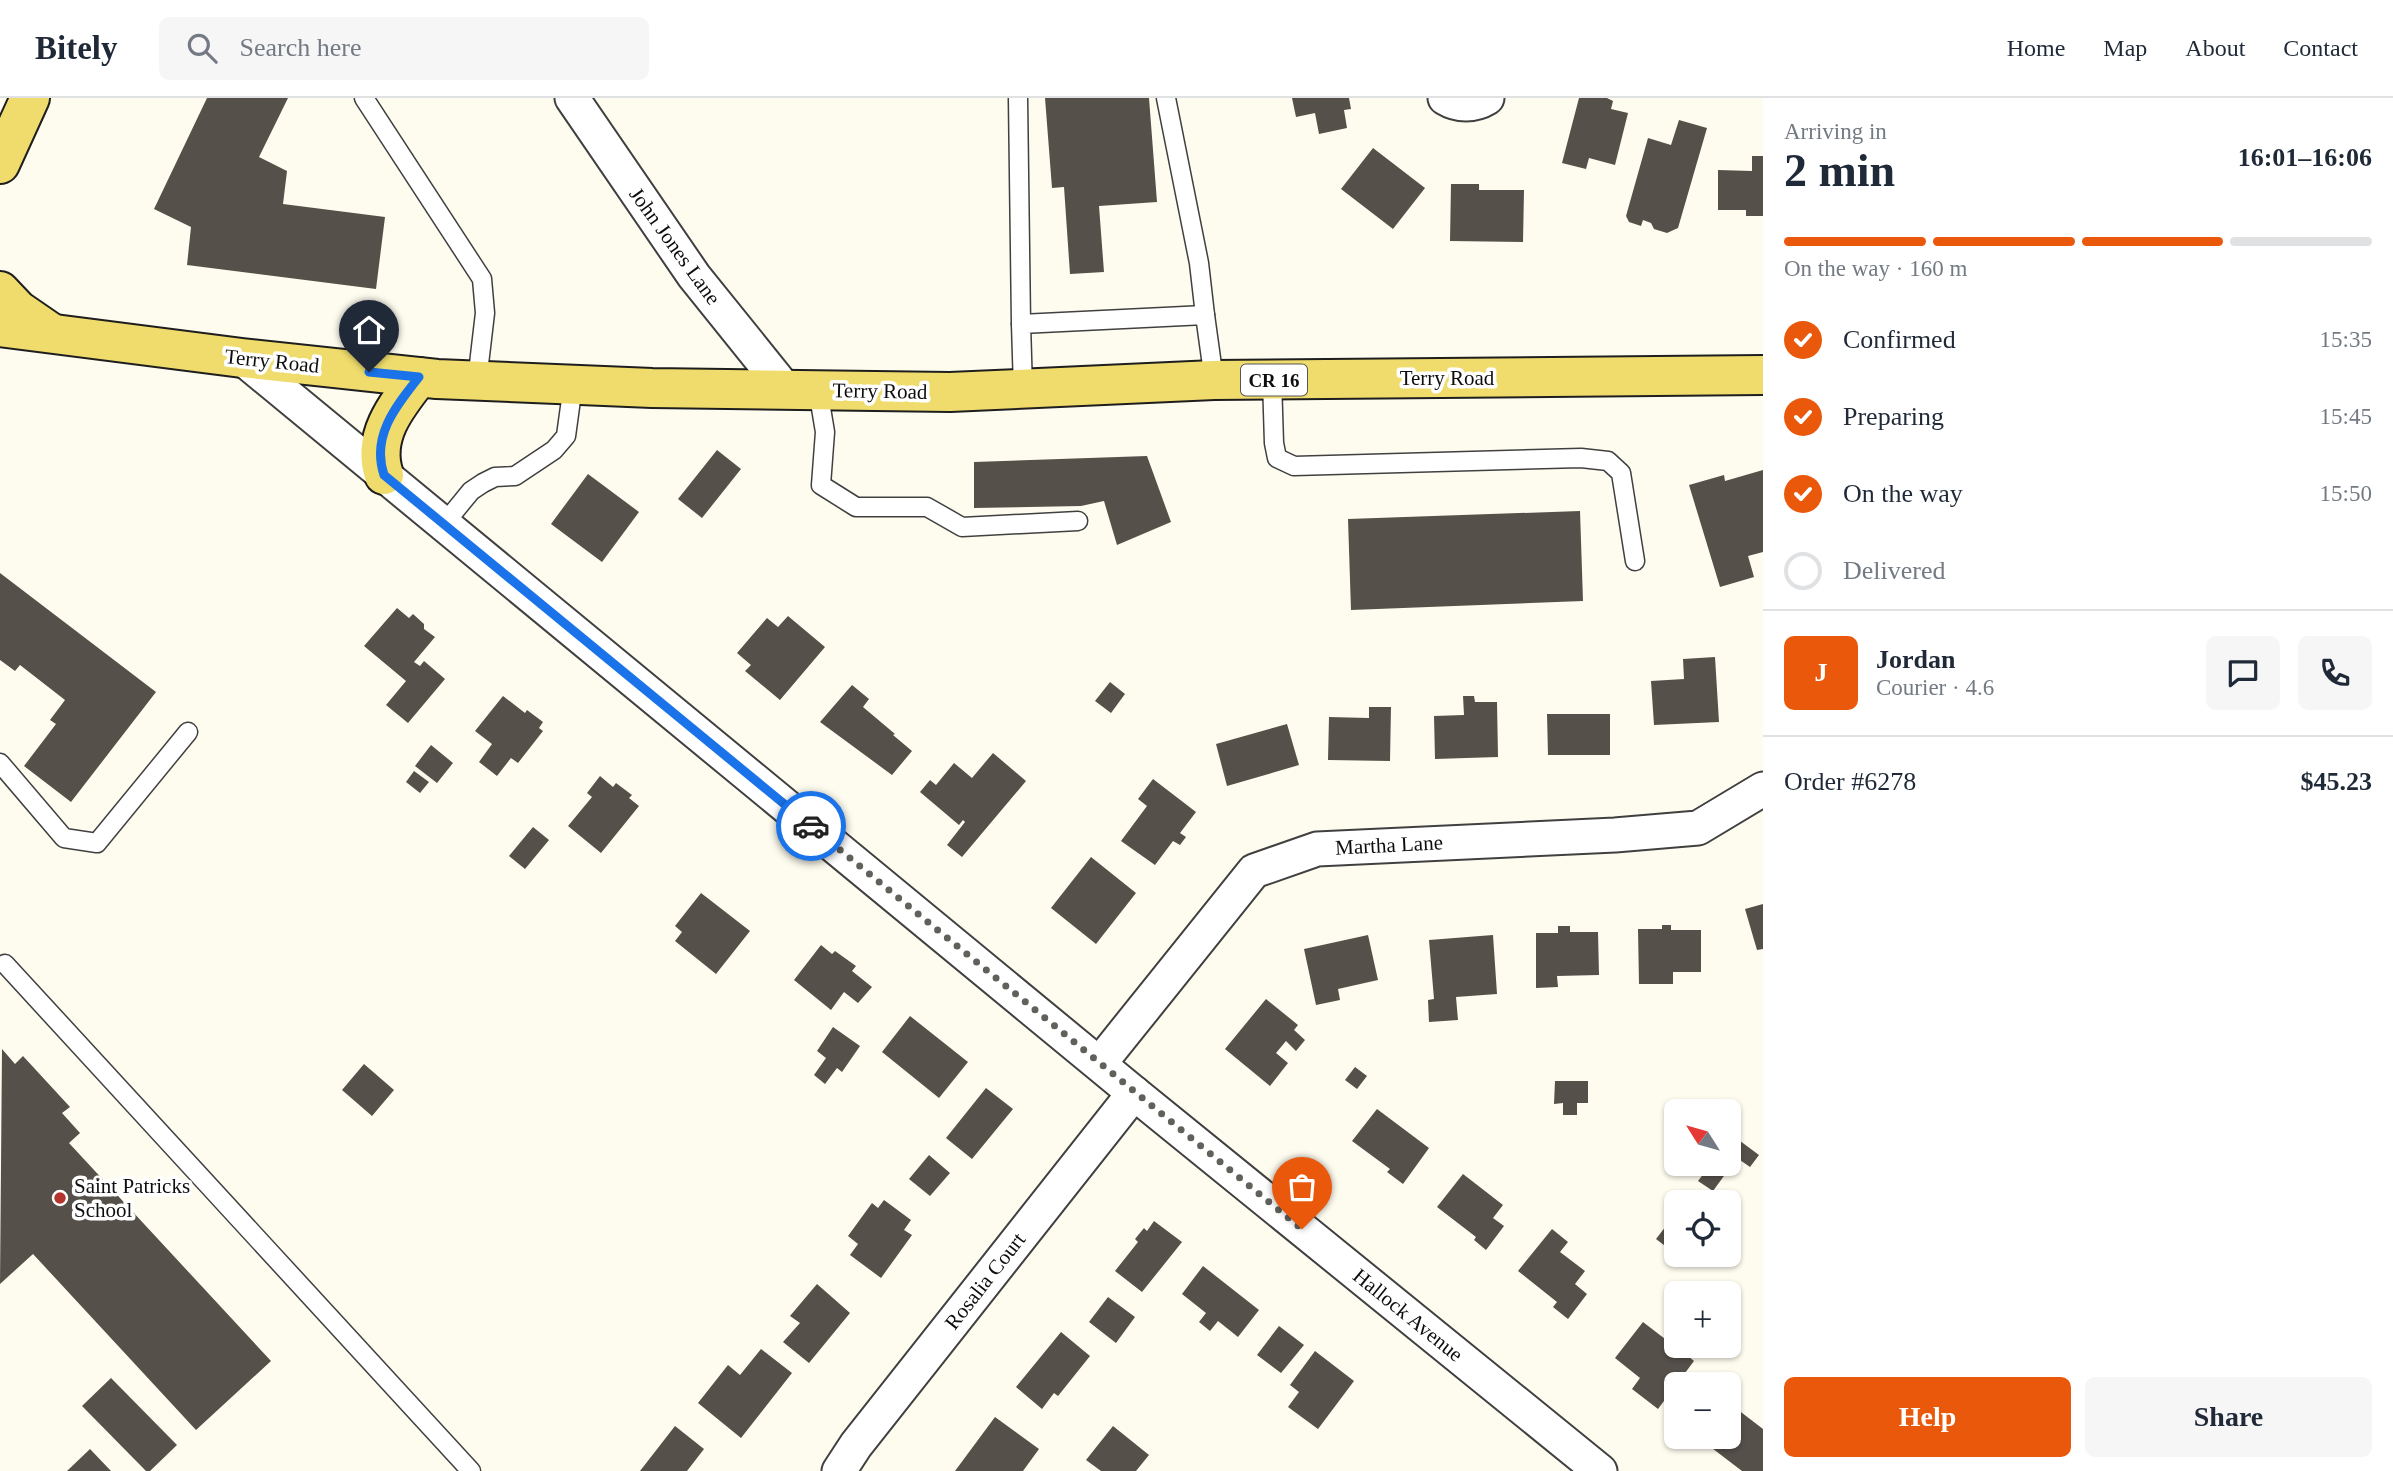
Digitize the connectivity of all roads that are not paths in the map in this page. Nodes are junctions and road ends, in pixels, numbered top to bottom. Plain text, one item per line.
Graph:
1 (30, 98) edge
2 (364, 98) edge
3 (572, 98) edge
4 (1018, 98) edge
5 (1166, 98) edge
6 (1445, 98) edge
7 (1488, 98) edge
8 (0, 164) edge
9 (0, 291) edge
10 (1205, 315) junction
11 (1021, 324) junction
12 (0, 327) edge
13 (52, 333) junction
14 (243, 358) junction
15 (1763, 375) edge
16 (419, 377) junction
17 (1214, 380) junction
18 (1272, 380) junction
19 (478, 381) junction
20 (573, 385) junction
21 (802, 389) junction
22 (1023, 390) junction
23 (384, 475) junction
24 (1078, 521) dead end
25 (444, 524) junction
26 (1635, 561) dead end
27 (188, 732) dead end
28 (0, 763) edge
29 (1763, 789) edge
30 (5, 964) dead end
31 (1100, 1063) junction
32 (1133, 1093) junction
33 (471, 1471) edge
34 (839, 1471) edge
35 (1601, 1471) edge

1 - 8 main road
2 - 19 lane
3 - 21 street, John Jones Lane
4 - 11 lane
5 - 10 lane
6 - 7 street
9 - 13 main road
10 - 11 lane
10 - 17 lane
11 - 22 lane
12 - 13 main road, Terry Road / CR 16
13 - 14 main road, Terry Road / CR 16
14 - 16 main road, Terry Road / CR 16
14 - 23 street, Hallock Avenue
15 - 18 main road, Terry Road / CR 16
16 - 19 main road, Terry Road / CR 16
16 - 23 main road
17 - 18 main road, Terry Road / CR 16
17 - 22 main road, Terry Road / CR 16
18 - 26 lane
19 - 20 main road, Terry Road / CR 16
20 - 21 main road, Terry Road / CR 16
20 - 25 lane
21 - 22 main road, Terry Road / CR 16
21 - 24 lane
23 - 25 street, Hallock Avenue
25 - 31 street, Hallock Avenue
27 - 28 lane
29 - 31 street, Martha Lane
30 - 33 lane
31 - 32 street, Hallock Avenue
32 - 34 street, Rosalia Court
32 - 35 street, Hallock Avenue

